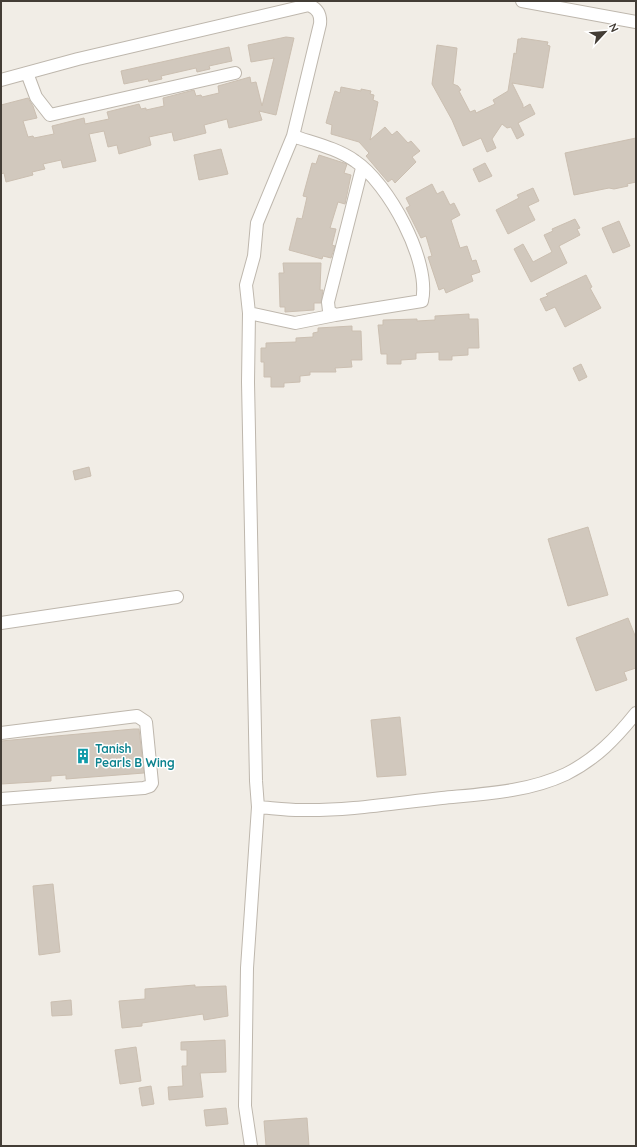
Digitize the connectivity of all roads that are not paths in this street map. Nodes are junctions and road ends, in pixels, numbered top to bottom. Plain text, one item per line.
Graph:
1 (522, 1) edge
2 (312, 3) edge
3 (636, 22) edge
4 (27, 73) junction
5 (236, 73) dead end
6 (1, 80) edge
7 (293, 136) junction
8 (362, 168) junction
9 (249, 313) junction
10 (335, 315) junction
11 (177, 597) dead end
12 (1, 623) edge
13 (636, 713) edge
14 (1, 733) edge
15 (1, 799) edge
16 (258, 807) junction
17 (251, 1146) edge

1 - 3 street
2 - 4 street
2 - 7 street
4 - 5 street
4 - 6 street
7 - 8 street
7 - 9 street
8 - 10 street
8 - 10 street
9 - 10 street
9 - 16 street
11 - 12 street
13 - 16 street
14 - 15 street
16 - 17 street

